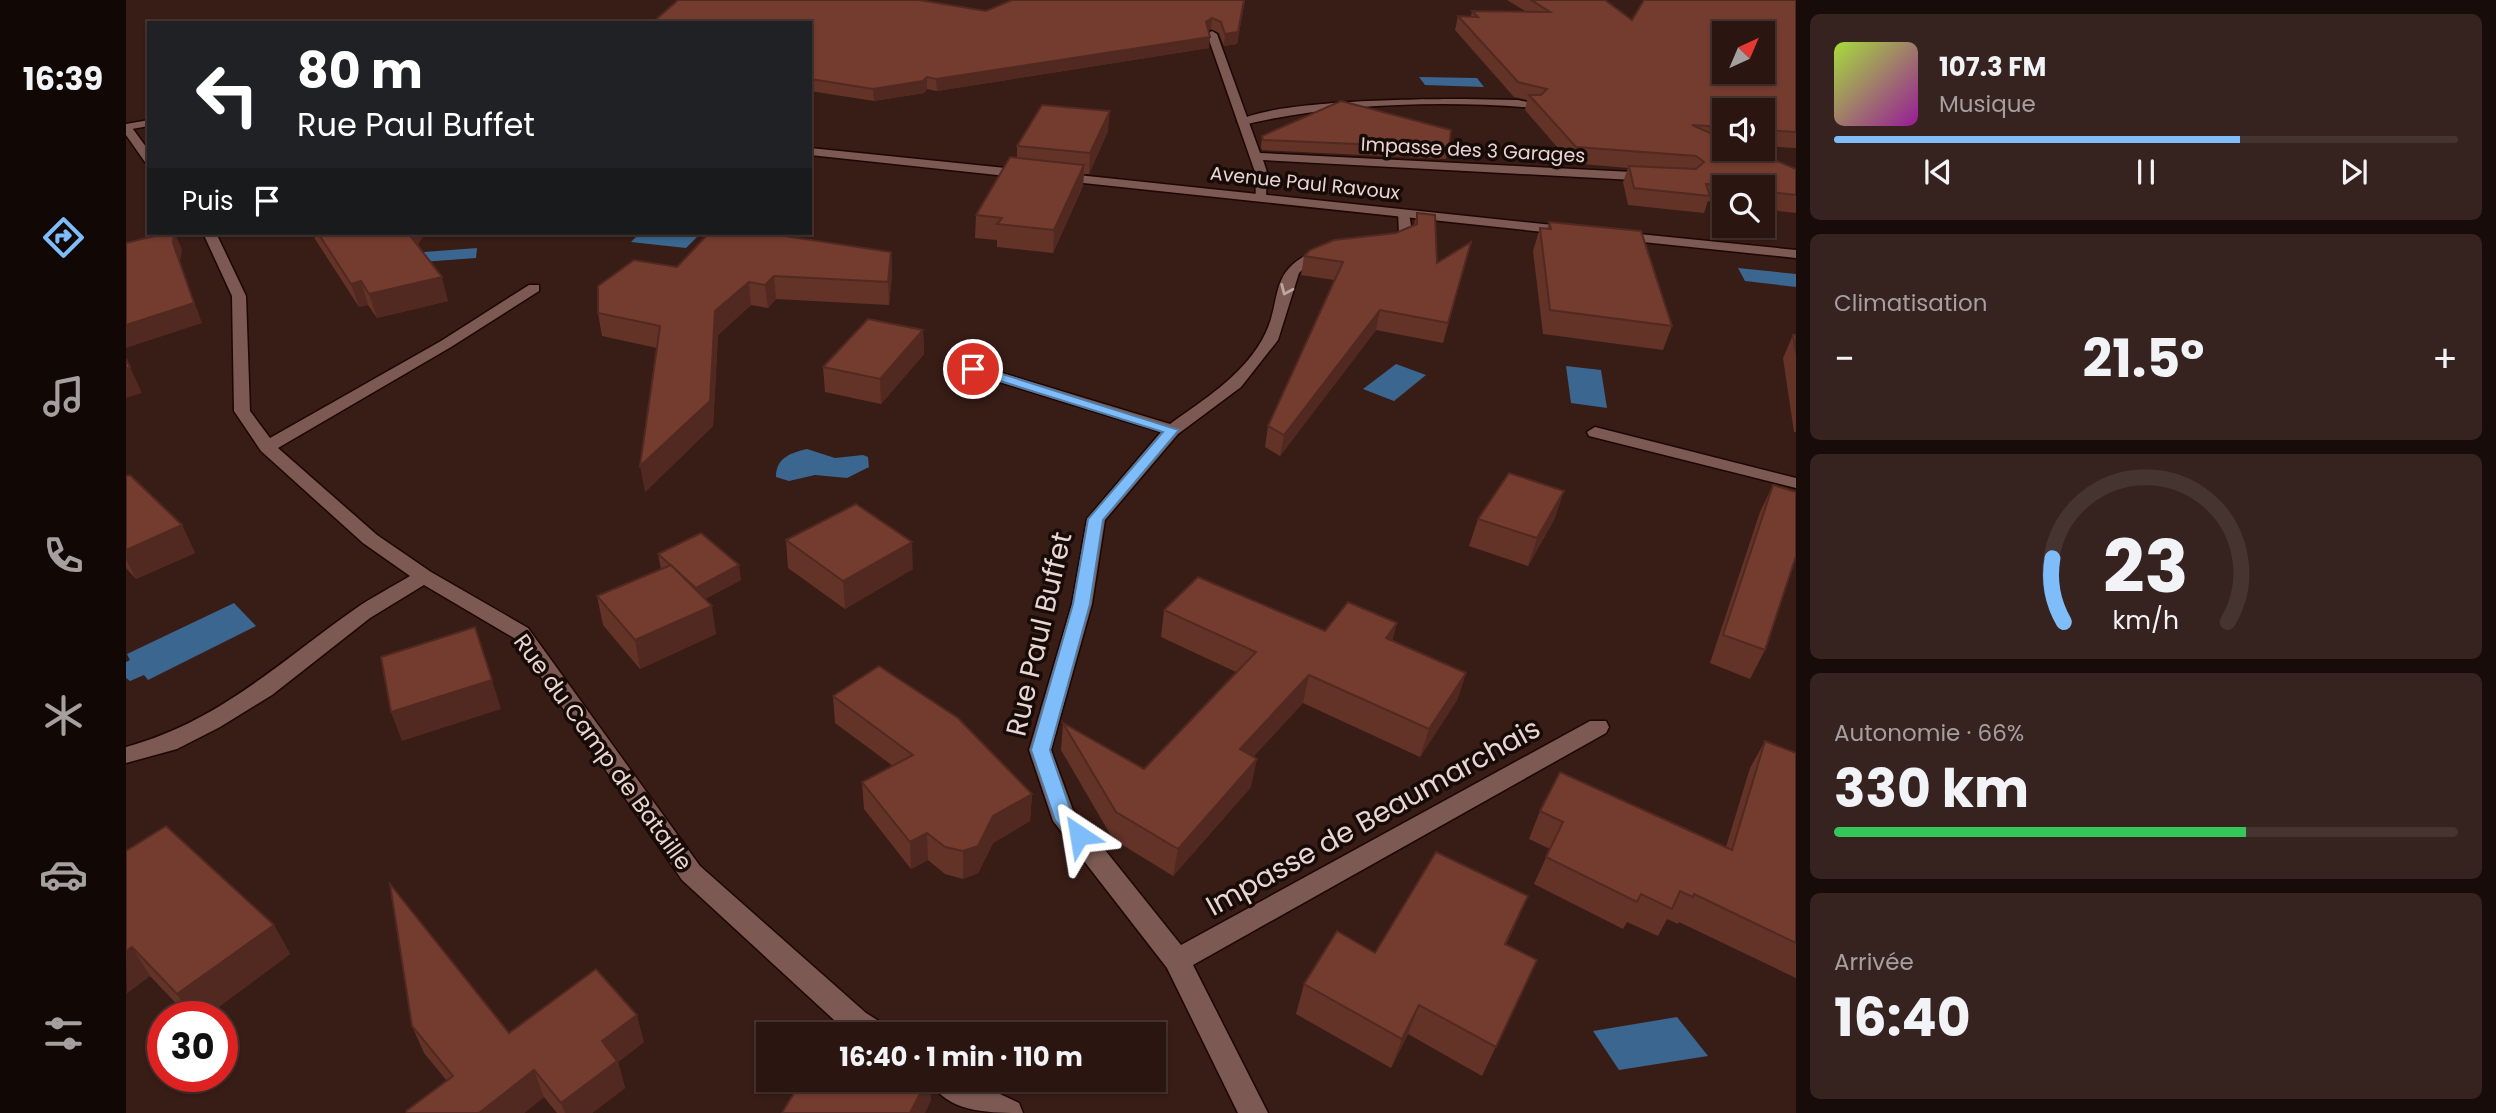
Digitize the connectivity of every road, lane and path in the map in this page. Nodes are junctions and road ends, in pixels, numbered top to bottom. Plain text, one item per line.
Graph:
1 (1212, 34) edge
2 (1536, 104) edge
3 (1243, 122) junction
4 (147, 123) edge
5 (126, 127) edge
6 (812, 151) edge
7 (1255, 156) junction
8 (147, 157) edge
9 (1663, 177) edge
10 (1260, 198) junction
11 (1403, 213) junction
12 (210, 235) edge
13 (1379, 246) edge
14 (1344, 250) edge
15 (1796, 254) edge
16 (534, 288) dead end
17 (973, 369) dead end
18 (1172, 430) junction
19 (1595, 432) dead end
20 (267, 447) junction
21 (1796, 483) edge
22 (424, 576) junction
23 (1598, 727) dead end
24 (126, 755) edge
25 (1177, 960) junction
26 (856, 1022) edge
27 (963, 1092) edge
28 (1009, 1113) edge
29 (1253, 1113) edge

1 - 3 street
2 - 3 street
3 - 7 street
4 - 5 street
5 - 8 street
6 - 10 street, Avenue Paul Ravoux
7 - 9 street, Impasse des 3 Garages
7 - 10 street
10 - 11 street, Avenue Paul Ravoux
11 - 13 street
11 - 15 street, Avenue Paul Ravoux
12 - 20 street, Rue du Camp de Bataille
14 -> 18 street, Rue Paul Buffet
16 - 20 street
17 - 18 street
18 - 25 street, Rue Paul Buffet
19 - 21 street
20 - 22 street, Rue du Camp de Bataille
22 - 24 street
22 - 26 street, Rue du Camp de Bataille
23 - 25 street, Impasse de Beaumarchais
25 - 29 street, Rue Paul Buffet
27 - 28 street

